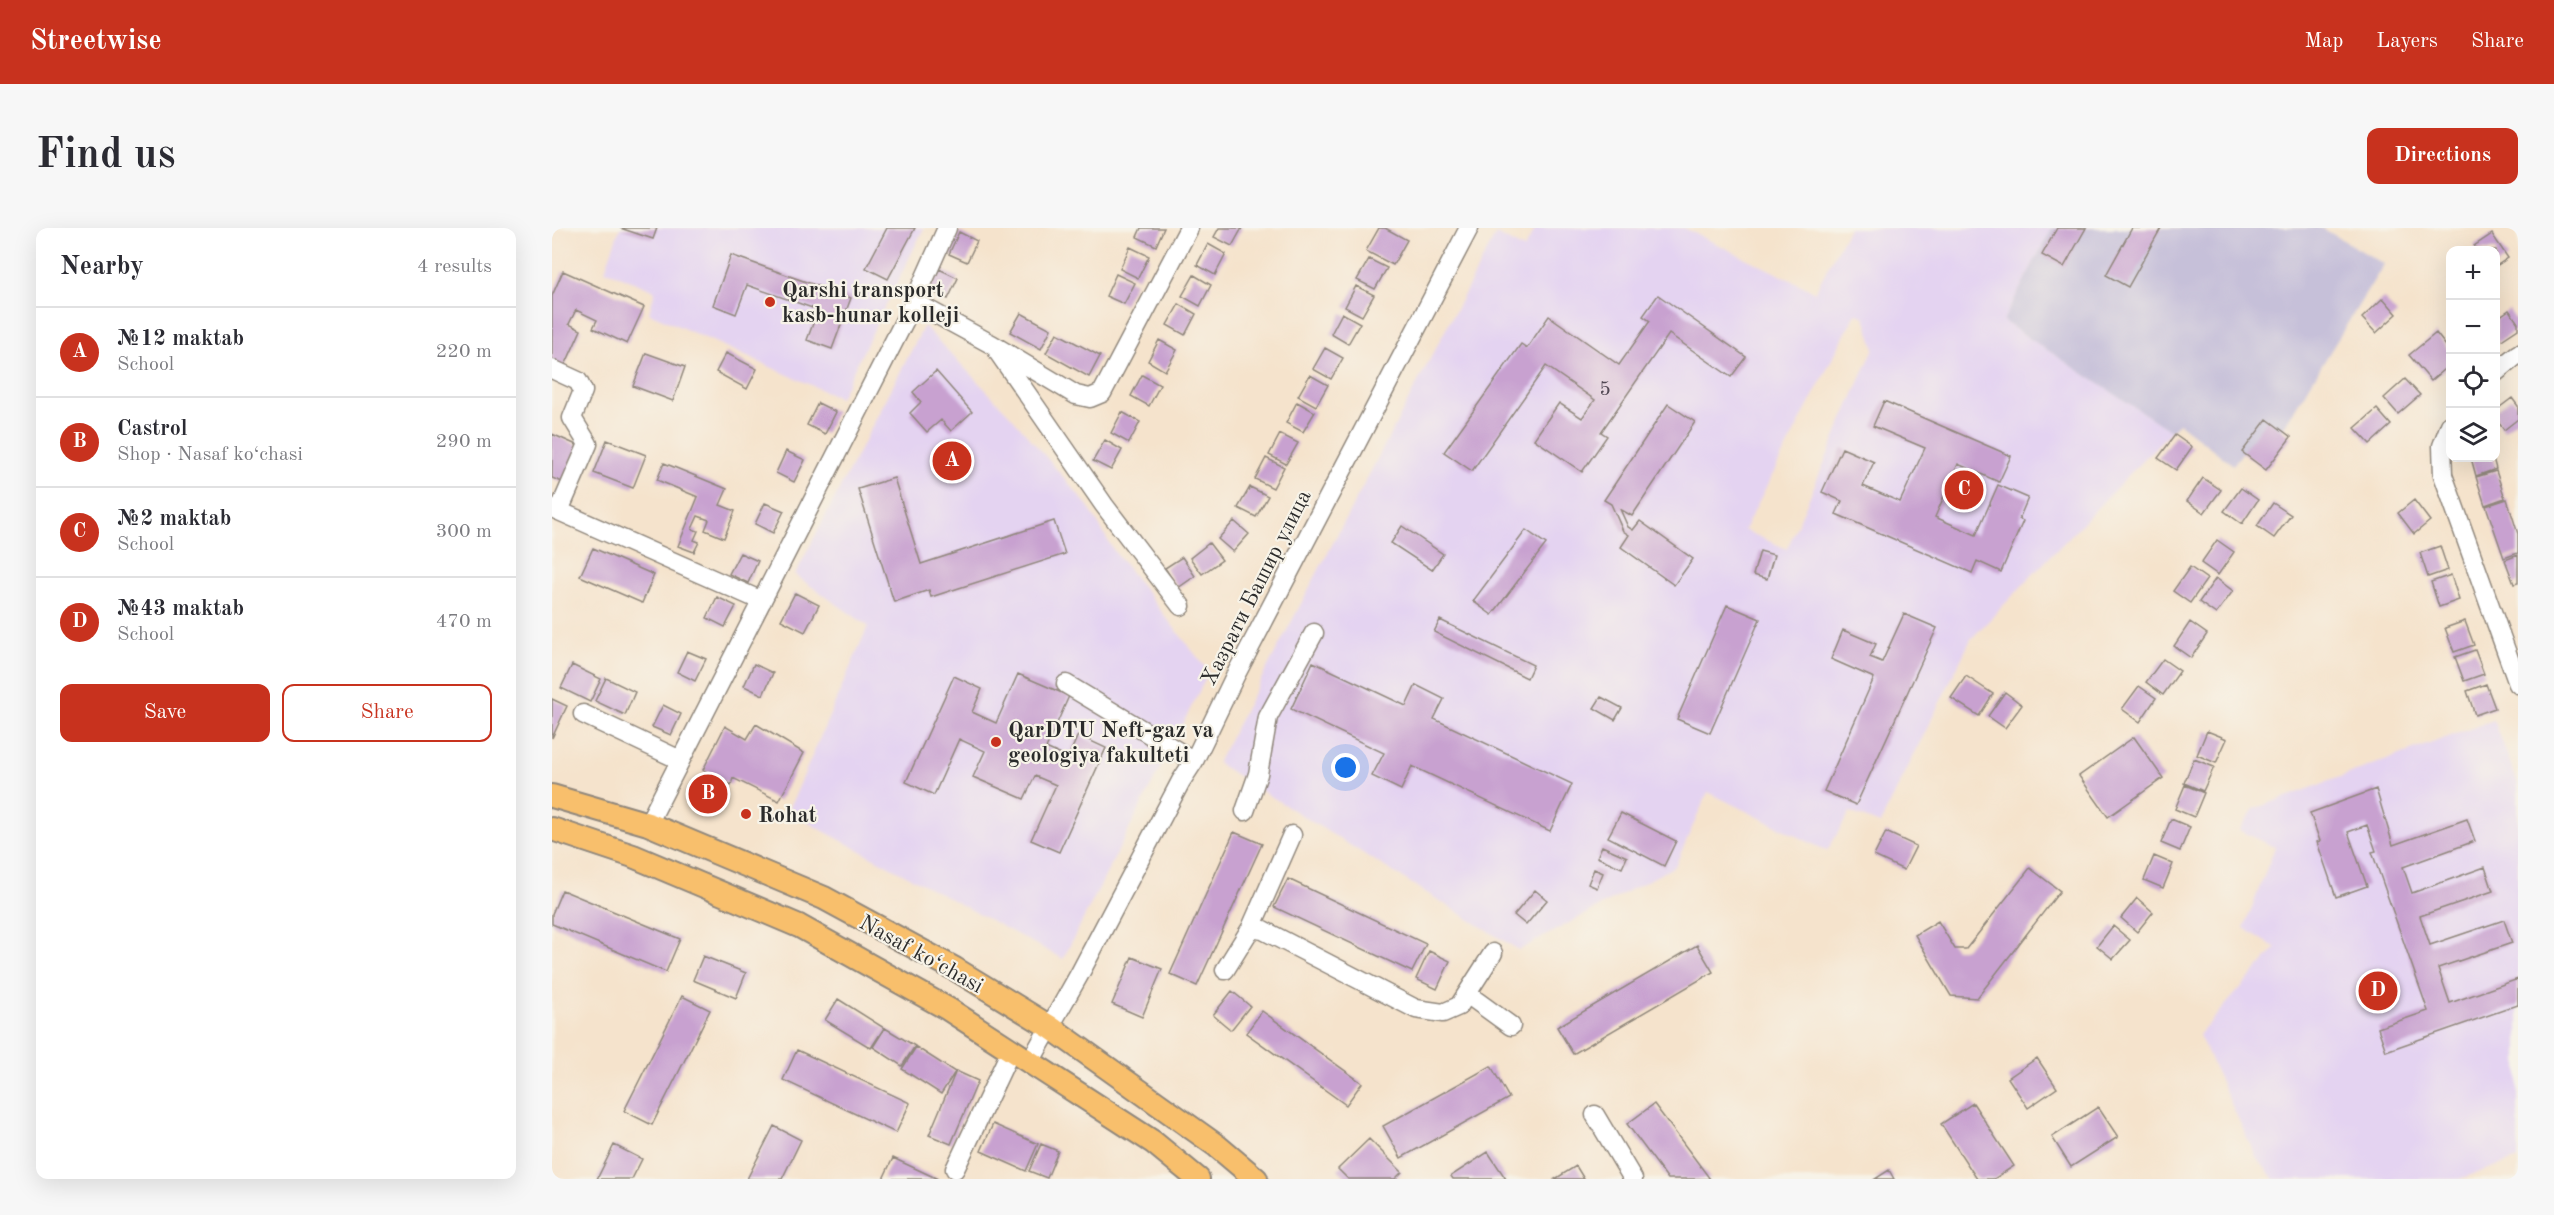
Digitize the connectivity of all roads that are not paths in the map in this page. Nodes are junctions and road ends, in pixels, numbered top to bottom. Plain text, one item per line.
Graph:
1 (947, 228) edge
2 (1189, 228) edge
3 (1469, 228) edge
4 (914, 302) junction
5 (993, 345) junction
6 (2518, 354) edge
7 (552, 369) edge
8 (2500, 369) edge
9 (2446, 437) edge
10 (556, 510) edge
11 (762, 601) junction
12 (1181, 606) dead end
13 (1314, 633) dead end
14 (1066, 684) dead end
15 (2518, 684) edge
16 (583, 714) dead end
17 (680, 760) junction
18 (1194, 761) junction
19 (552, 796) edge
20 (1245, 811) dead end
21 (648, 824) junction
22 (552, 830) edge
23 (1292, 835) dead end
24 (1251, 928) junction
25 (1493, 953) dead end
26 (1226, 970) dead end
27 (1467, 994) junction
28 (1511, 1026) dead end
29 (1050, 1027) junction
30 (1011, 1050) junction
31 (1030, 1062) junction
32 (1595, 1115) dead end
33 (955, 1169) dead end
34 (1198, 1179) edge
35 (1256, 1179) edge
36 (1633, 1179) edge

1 - 4 street
2 - 5 street
3 - 18 street, Хазрати Башир улица
4 - 5 street
4 - 11 street
5 - 12 street
6 - 8 street
7 - 10 street
9 - 15 street
10 - 11 street
11 - 17 street
13 - 20 street
14 - 18 street
16 - 17 street
17 - 21 street
18 - 29 street, Хазрати Башир улица
19 - 21 main road, Nasaf ko‘chasi
21 - 29 main road, Nasaf ko‘chasi
22 - 30 main road, Nasaf ko‘chasi
23 - 24 street
24 - 26 street
24 - 27 street
25 - 27 street
27 - 28 street
29 - 31 street, Хазрати Башир улица
29 - 35 main road, Nasaf ko‘chasi
30 - 31 main road, Nasaf ko‘chasi
30 - 33 street
31 - 34 main road, Nasaf ko‘chasi
32 - 36 street

